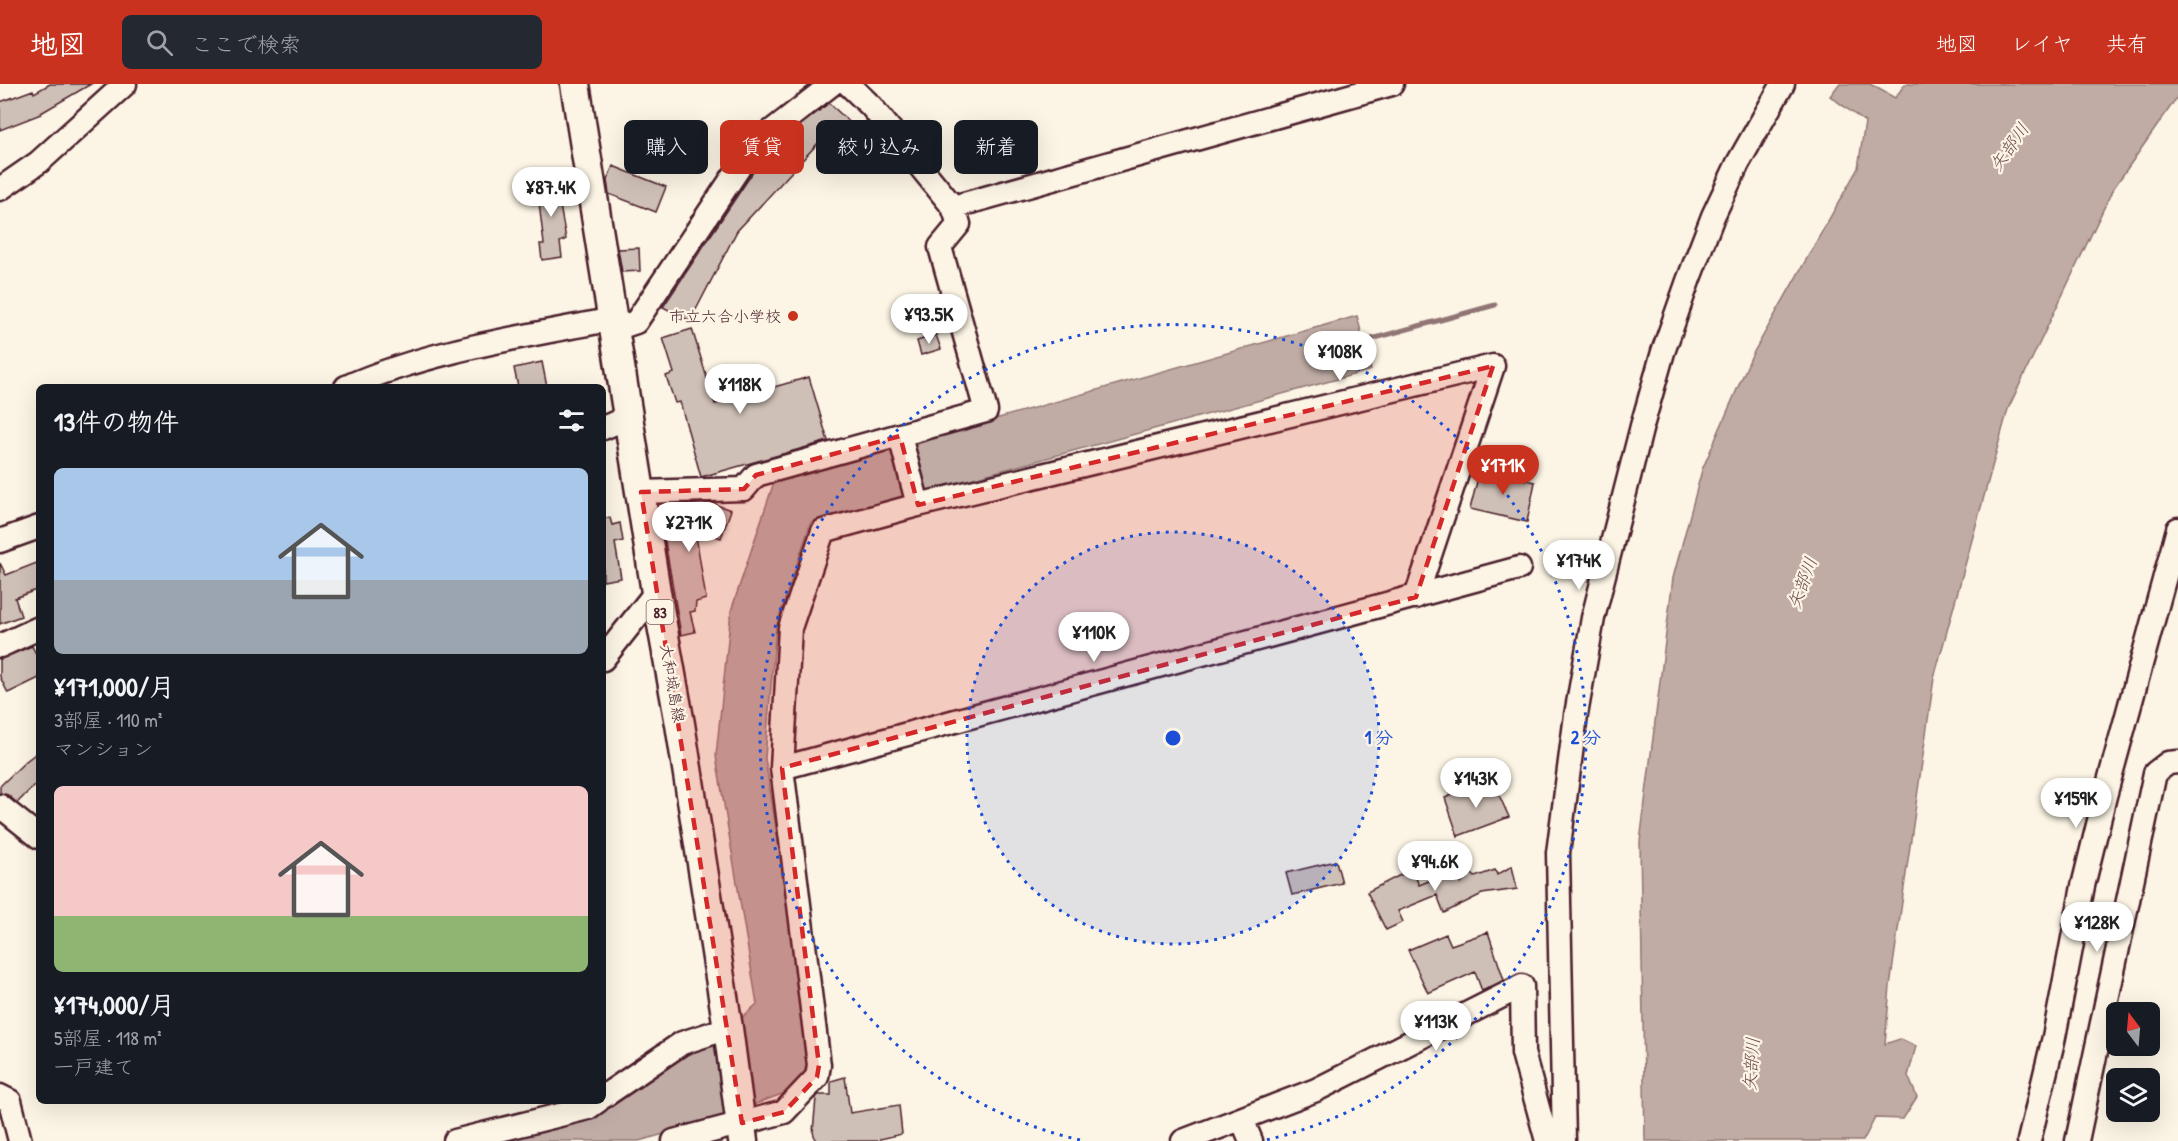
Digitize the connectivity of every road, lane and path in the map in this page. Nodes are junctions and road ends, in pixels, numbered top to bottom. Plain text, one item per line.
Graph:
1 (125, 84) edge
2 (575, 84) edge
3 (832, 84) edge
4 (848, 84) edge
5 (1392, 84) edge
6 (1783, 84) edge
7 (1343, 91) edge
8 (0, 189) edge
9 (953, 207) junction
10 (614, 324) junction
11 (354, 384) edge
12 (629, 417) junction
13 (606, 427) edge
14 (900, 436) junction
15 (641, 492) junction
16 (916, 496) junction
17 (36, 528) edge
18 (2178, 529) edge
19 (0, 542) edge
20 (1519, 568) dead end
21 (656, 592) junction
22 (1416, 597) junction
23 (36, 629) edge
24 (0, 645) edge
25 (606, 655) edge
26 (2178, 762) edge
27 (782, 768) junction
28 (0, 806) edge
29 (36, 835) edge
30 (728, 1028) junction
31 (606, 1095) edge
32 (0, 1096) edge
33 (594, 1104) edge
34 (1242, 1119) junction
35 (742, 1132) edge
36 (20, 1141) edge
37 (455, 1141) edge
38 (674, 1141) edge
39 (1184, 1141) edge
40 (1251, 1141) edge
41 (1547, 1141) edge
42 (1564, 1141) edge
43 (2029, 1141) edge
44 (2077, 1141) edge

1 - 8 street
2 - 10 main road, 大和城島線 / 83
3 - 10 street
4 - 9 street
5 - 7 street
6 - 42 street
7 - 9 street
9 - 14 street
10 - 11 street
10 - 12 main road, 大和城島線 / 83
12 - 13 street
12 - 15 main road, 大和城島線 / 83
14 - 15 street
14 - 16 street
15 - 21 main road, 大和城島線 / 83
16 - 22 street
16 - 27 street
17 - 19 street
18 - 43 street
20 - 22 street
21 - 25 street
21 - 30 main road, 大和城島線 / 83
22 - 27 street
23 - 24 street
26 - 44 street
27 - 35 street
28 - 29 street
30 - 31 street
30 - 35 main road, 大和城島線 / 83
32 - 36 street
33 - 37 street
34 - 39 street
34 - 40 street
34 - 41 street
35 - 38 street

